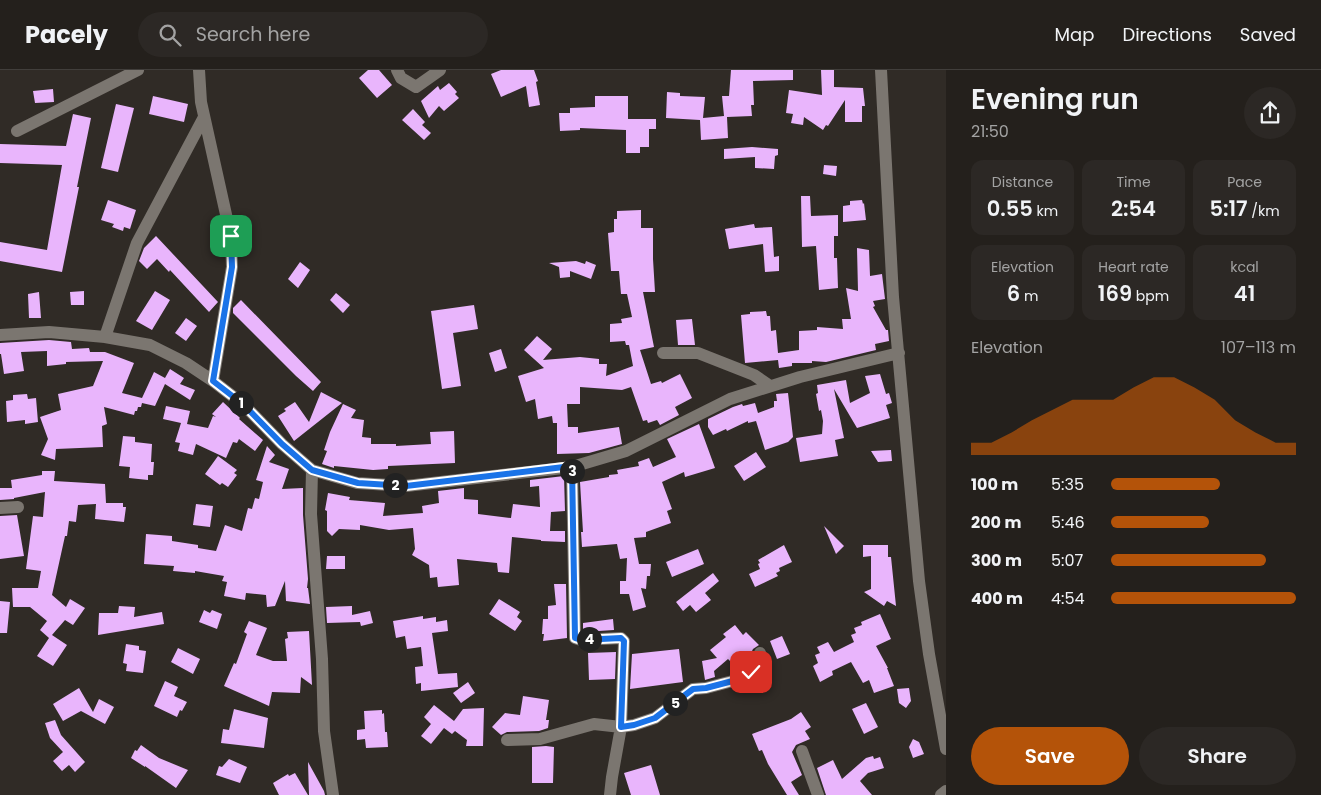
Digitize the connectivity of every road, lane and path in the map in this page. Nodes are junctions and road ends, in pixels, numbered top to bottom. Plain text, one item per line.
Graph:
1 (138, 70) edge
2 (199, 70) edge
3 (397, 70) edge
4 (440, 70) edge
5 (881, 70) edge
6 (204, 117) junction
7 (17, 131) dead end
8 (0, 336) edge
9 (105, 337) junction
10 (899, 353) junction
11 (663, 354) dead end
12 (213, 381) junction
13 (770, 386) junction
14 (572, 466) junction
15 (312, 470) junction
16 (18, 507) dead end
17 (0, 508) edge
18 (760, 653) dead end
19 (621, 727) junction
20 (506, 740) dead end
21 (946, 749) edge
22 (802, 751) dead end
23 (946, 791) edge
24 (333, 795) edge
25 (610, 795) edge
26 (818, 795) edge
27 (941, 795) edge

1 - 7 street
2 - 6 street
3 - 4 street
5 - 10 street
6 - 9 street
6 - 12 street
8 - 9 street
9 - 12 street
10 - 13 street
10 - 21 street
11 - 13 street
12 - 15 street
13 - 14 street
14 - 15 street
14 - 19 street
15 - 24 street
16 - 17 street
18 - 19 street
19 - 20 street
19 - 25 street
22 - 26 street
23 - 27 street

